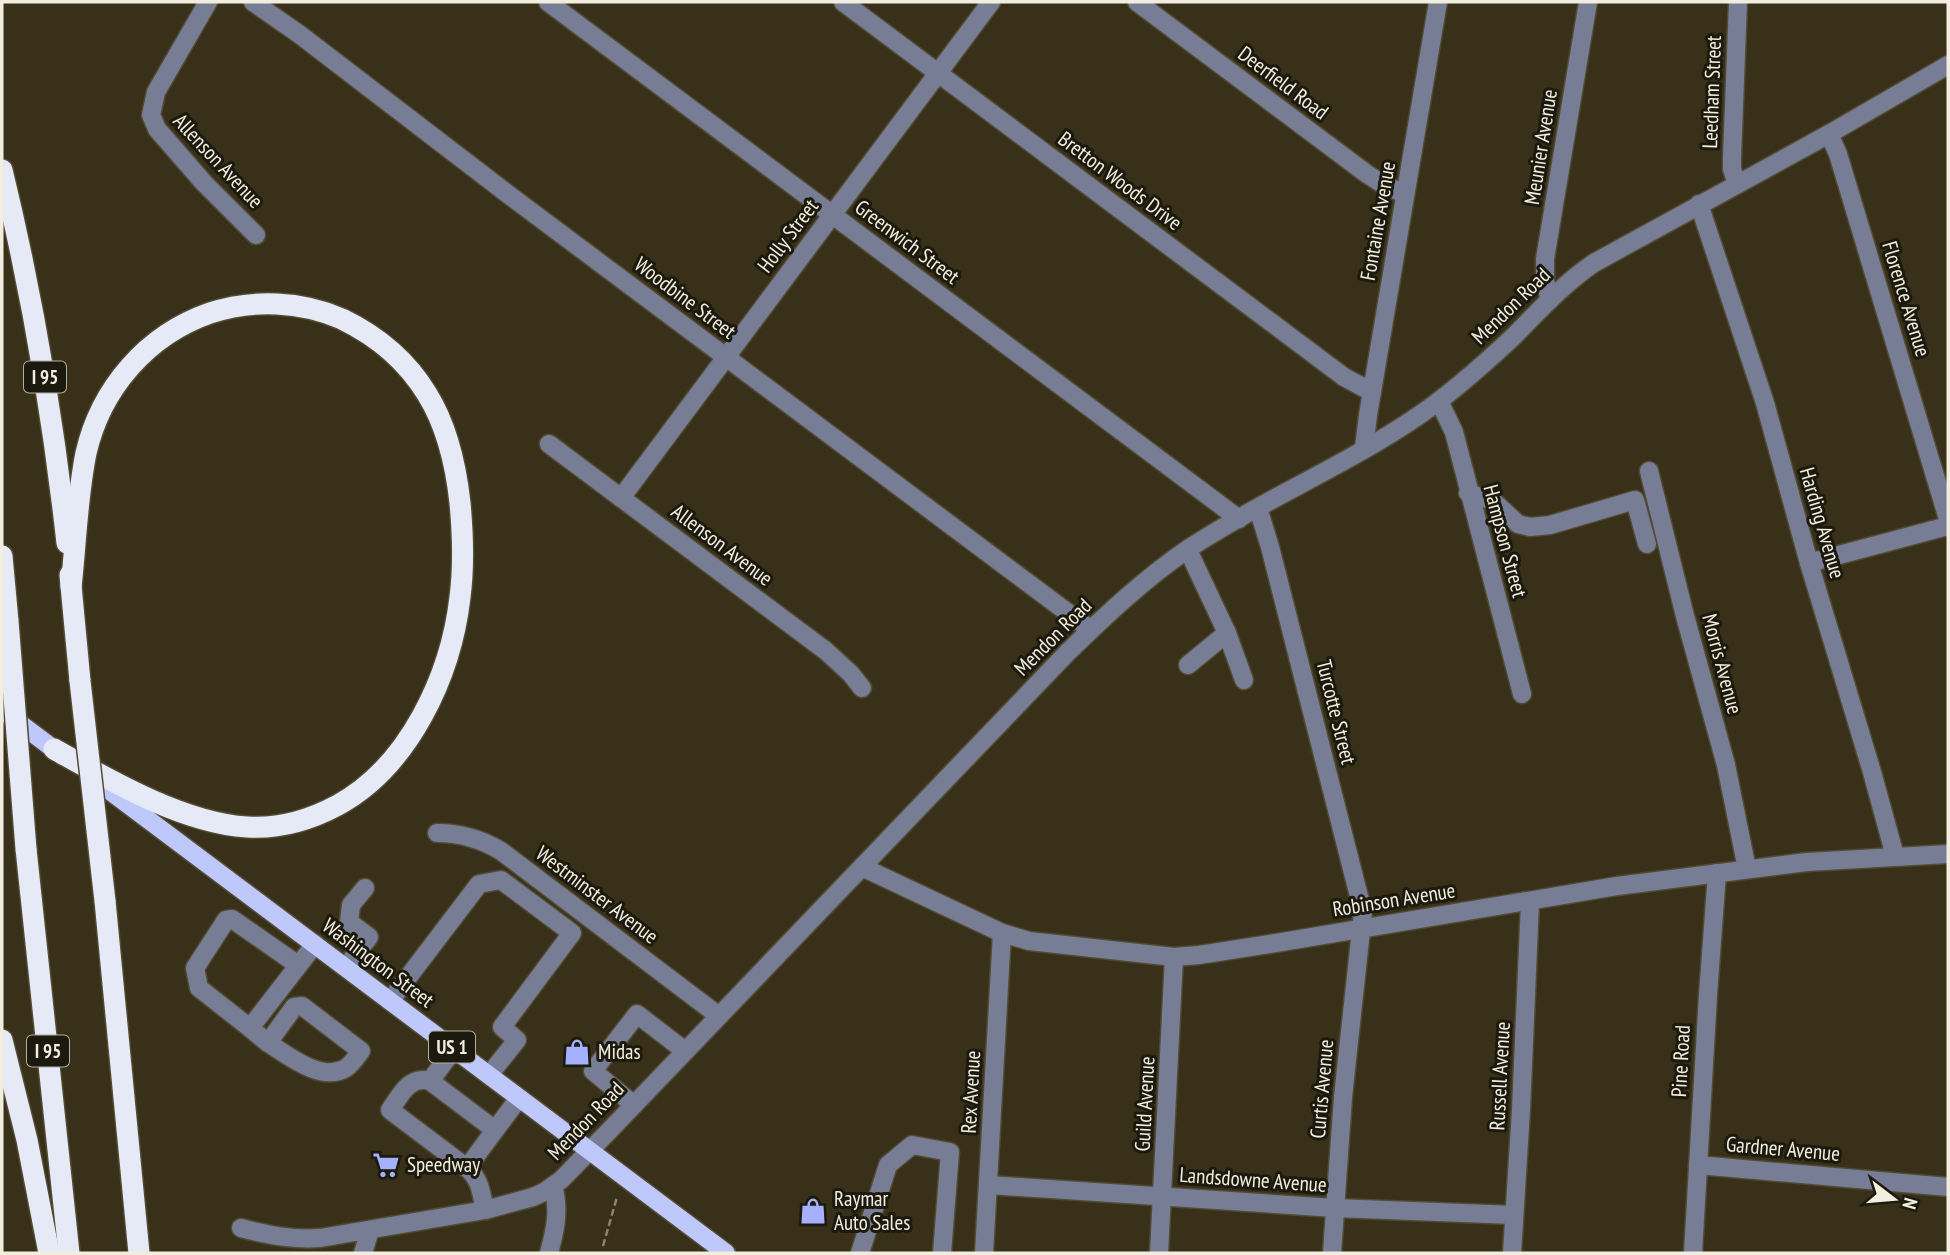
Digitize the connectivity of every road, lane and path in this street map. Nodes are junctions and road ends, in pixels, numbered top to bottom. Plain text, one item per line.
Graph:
1 (208, 2) edge
2 (253, 2) edge
3 (548, 2) edge
4 (843, 2) edge
5 (991, 2) edge
6 (1137, 2) edge
7 (1438, 2) edge
8 (1588, 2) edge
9 (1738, 2) edge
10 (1948, 65) edge
11 (938, 73) junction
12 (1829, 134) junction
13 (2, 170) edge
14 (1737, 184) junction
15 (1405, 194) junction
16 (1699, 204) junction
17 (832, 215) junction
18 (256, 235) dead end
19 (1550, 300) junction
20 (726, 357) junction
21 (1371, 392) junction
22 (1439, 401) junction
23 (549, 444) dead end
24 (1364, 448) junction
25 (1649, 471) dead end
26 (1468, 493) junction
27 (621, 498) junction
28 (1258, 508) junction
29 (1239, 519) junction
30 (1948, 519) edge
31 (1948, 526) edge
32 (1647, 544) dead end
33 (1188, 550) junction
34 (2, 556) edge
35 (1809, 563) junction
36 (71, 587) junction
37 (1091, 630) junction
38 (1227, 634) junction
39 (1188, 665) dead end
40 (1244, 680) dead end
41 (862, 688) dead end
42 (1522, 694) dead end
43 (2, 710) edge
44 (54, 749) junction
45 (437, 833) dead end
46 (1948, 854) edge
47 (1895, 856) junction
48 (862, 867) junction
49 (1746, 869) junction
50 (1717, 873) junction
51 (365, 888) dead end
52 (1530, 902) junction
53 (1360, 929) junction
54 (1002, 933) junction
55 (315, 944) junction
56 (1174, 957) junction
57 (298, 965) junction
58 (346, 967) junction
59 (390, 1001) junction
60 (719, 1016) junction
61 (250, 1028) junction
62 (2, 1041) edge
63 (268, 1043) junction
64 (454, 1049) junction
65 (685, 1051) junction
66 (489, 1075) junction
67 (430, 1081) junction
68 (520, 1098) junction
69 (634, 1105) junction
70 (495, 1130) junction
71 (590, 1150) junction
72 (1698, 1166) junction
73 (467, 1168) junction
74 (989, 1185) junction
75 (553, 1186) junction
76 (1948, 1187) edge
77 (617, 1197) dead end
78 (1163, 1198) junction
79 (1335, 1208) junction
80 (485, 1210) junction
81 (1514, 1215) junction
82 (241, 1228) dead end
83 (370, 1230) junction
84 (603, 1246) dead end
85 (49, 1253) edge
86 (69, 1253) edge
87 (139, 1253) edge
88 (363, 1253) edge
89 (549, 1253) edge
90 (726, 1253) edge
91 (860, 1253) edge
92 (942, 1253) edge
93 (984, 1253) edge
94 (1159, 1253) edge
95 (1332, 1253) edge
96 (1512, 1253) edge
97 (1693, 1253) edge

1 - 18 street, Allenson Avenue
2 - 20 street, Woodbine Street
3 - 17 street, Greenwich Street
4 - 11 street, Bretton Woods Drive
5 - 11 street, Holly Street
6 - 15 street, Deerfield Road
7 - 15 street, Fontaine Avenue
8 - 19 street, Meunier Avenue
9 - 14 street, Leedham Street
10 - 12 street, Mendon Road
11 - 17 street, Holly Street
11 - 21 street, Bretton Woods Drive
12 - 14 street, Mendon Road
12 - 30 street, Florence Avenue
13 - 36 highway, I 95
14 - 16 street, Mendon Road
15 - 21 street, Fontaine Avenue
16 - 19 street, Mendon Road
16 - 35 street, Harding Avenue
17 - 20 street, Holly Street
17 - 29 street, Greenwich Street
19 - 22 street, Mendon Road
20 - 27 street, Holly Street
20 - 37 street, Woodbine Street
21 - 24 street, Fontaine Avenue
22 - 24 street, Mendon Road
22 - 26 street, Hampson Street
23 - 27 street, Allenson Avenue
24 - 28 street, Mendon Road
25 - 49 street, Morris Avenue
26 - 32 street
26 - 42 street, Hampson Street
27 - 41 street, Allenson Avenue
28 - 29 street, Mendon Road
28 - 53 street, Turcotte Street
29 - 33 street, Mendon Road
31 - 35 street
33 - 37 street, Mendon Road
33 - 38 street
34 - 86 highway, I 95, bridge
35 - 47 street, Harding Avenue
36 - 44 highway
36 - 87 highway, I 95, bridge
37 - 48 street, Mendon Road
38 - 39 street
38 - 40 street
43 - 44 main road, Washington Street / US 1
44 - 55 main road, Washington Street / US 1
45 - 60 street, Westminster Avenue
46 - 47 street, Robinson Avenue
47 - 49 street, Robinson Avenue
48 - 54 street, Robinson Avenue
48 - 60 street, Mendon Road
49 - 50 street, Robinson Avenue
50 - 52 street, Robinson Avenue
50 - 72 street, Pine Road
51 - 58 street
52 - 53 street, Robinson Avenue
52 - 81 street, Russell Avenue
53 - 56 street, Robinson Avenue
53 - 79 street, Curtis Avenue
54 - 56 street, Robinson Avenue
54 - 74 street, Rex Avenue
55 - 57 street
55 - 58 main road, Washington Street / US 1
56 - 78 street, Guild Avenue
57 - 61 street
57 - 61 street
58 - 59 main road, Washington Street / US 1
59 - 64 main road, Washington Street / US 1
59 - 66 street
60 - 65 street, Mendon Road
61 - 63 street
62 - 85 highway
63 - 63 street
64 - 66 main road, Washington Street / US 1
64 - 67 street
65 - 69 street, Mendon Road
65 - 69 street
66 - 68 main road, Washington Street / US 1
67 - 70 street
67 - 73 street
68 - 70 street
68 - 71 main road, Washington Street / US 1
69 - 71 street, Mendon Road
70 - 73 street
71 - 75 street, Mendon Road
71 - 90 main road, Washington Street / US 1
72 - 76 street, Gardner Avenue
72 - 97 street, Pine Road
73 - 80 street
74 - 78 street, Landsdowne Avenue
74 - 93 street, Rex Avenue
75 - 80 street, Mendon Road
75 - 89 street
77 - 84 path
78 - 79 street, Landsdowne Avenue
78 - 94 street, Guild Avenue
79 - 81 street, Landsdowne Avenue
79 - 95 street, Curtis Avenue
80 - 83 street, Mendon Road
81 - 96 street, Russell Avenue
82 - 83 street, Mendon Road
83 - 88 street
91 - 92 street

